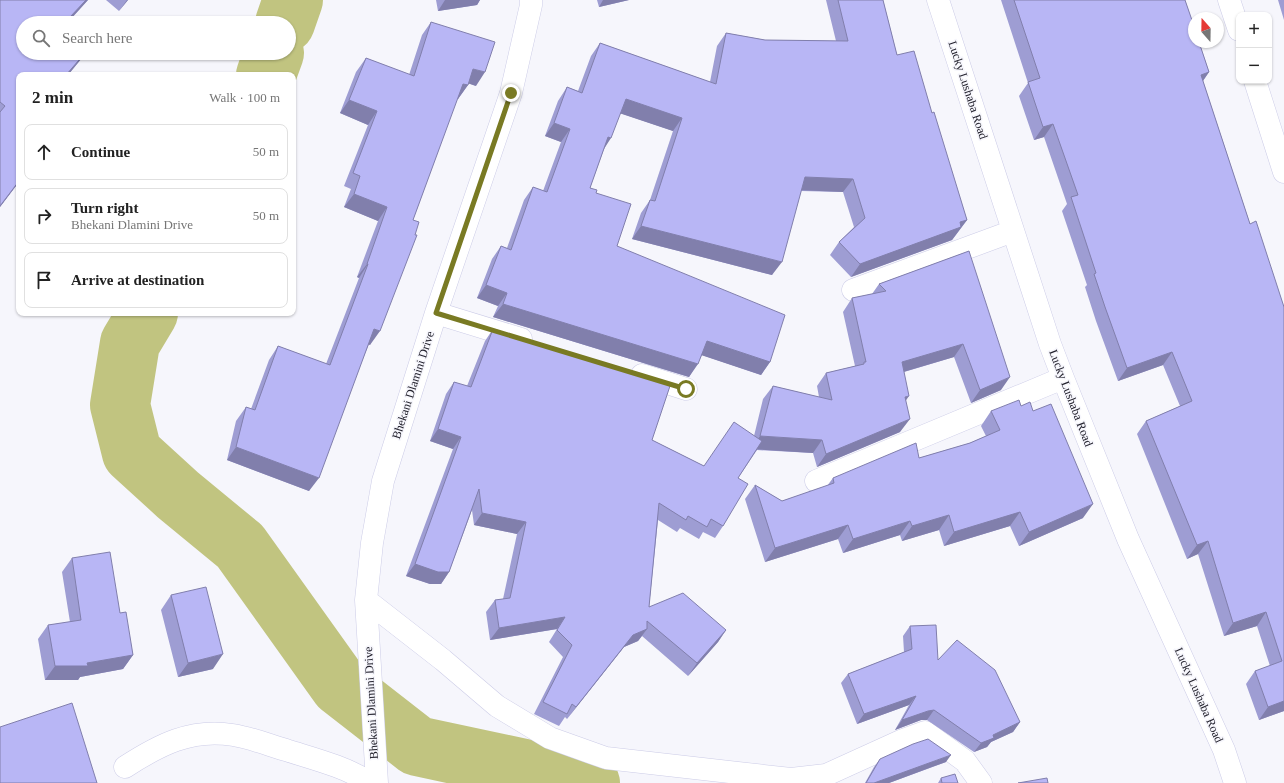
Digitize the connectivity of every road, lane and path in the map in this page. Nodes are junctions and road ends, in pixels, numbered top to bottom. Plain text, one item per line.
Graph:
1 (531, 0) edge
2 (938, 0) edge
3 (1229, 0) edge
4 (1236, 21) edge
5 (1256, 84) edge
6 (1284, 172) edge
7 (1013, 231) junction
8 (853, 290) dead end
9 (436, 313) junction
10 (542, 345) edge
11 (625, 370) edge
12 (1063, 378) junction
13 (686, 389) dead end
14 (816, 481) dead end
15 (366, 600) junction
16 (125, 767) dead end
17 (371, 783) edge
18 (376, 783) edge
19 (981, 783) edge
20 (1235, 783) edge

1 - 9 street, Bhekani Dlamini Drive
2 - 7 street, Lucky Lushaba Road
3 - 4 street
5 - 6 street
7 - 8 street
7 - 12 street, Lucky Lushaba Road
9 - 10 street
9 - 15 street, Bhekani Dlamini Drive
11 - 13 street
12 - 14 street
12 - 20 street, Lucky Lushaba Road
15 - 18 street, Bhekani Dlamini Drive
15 - 19 street
16 - 17 street, Bhekani Dlamini Drive

